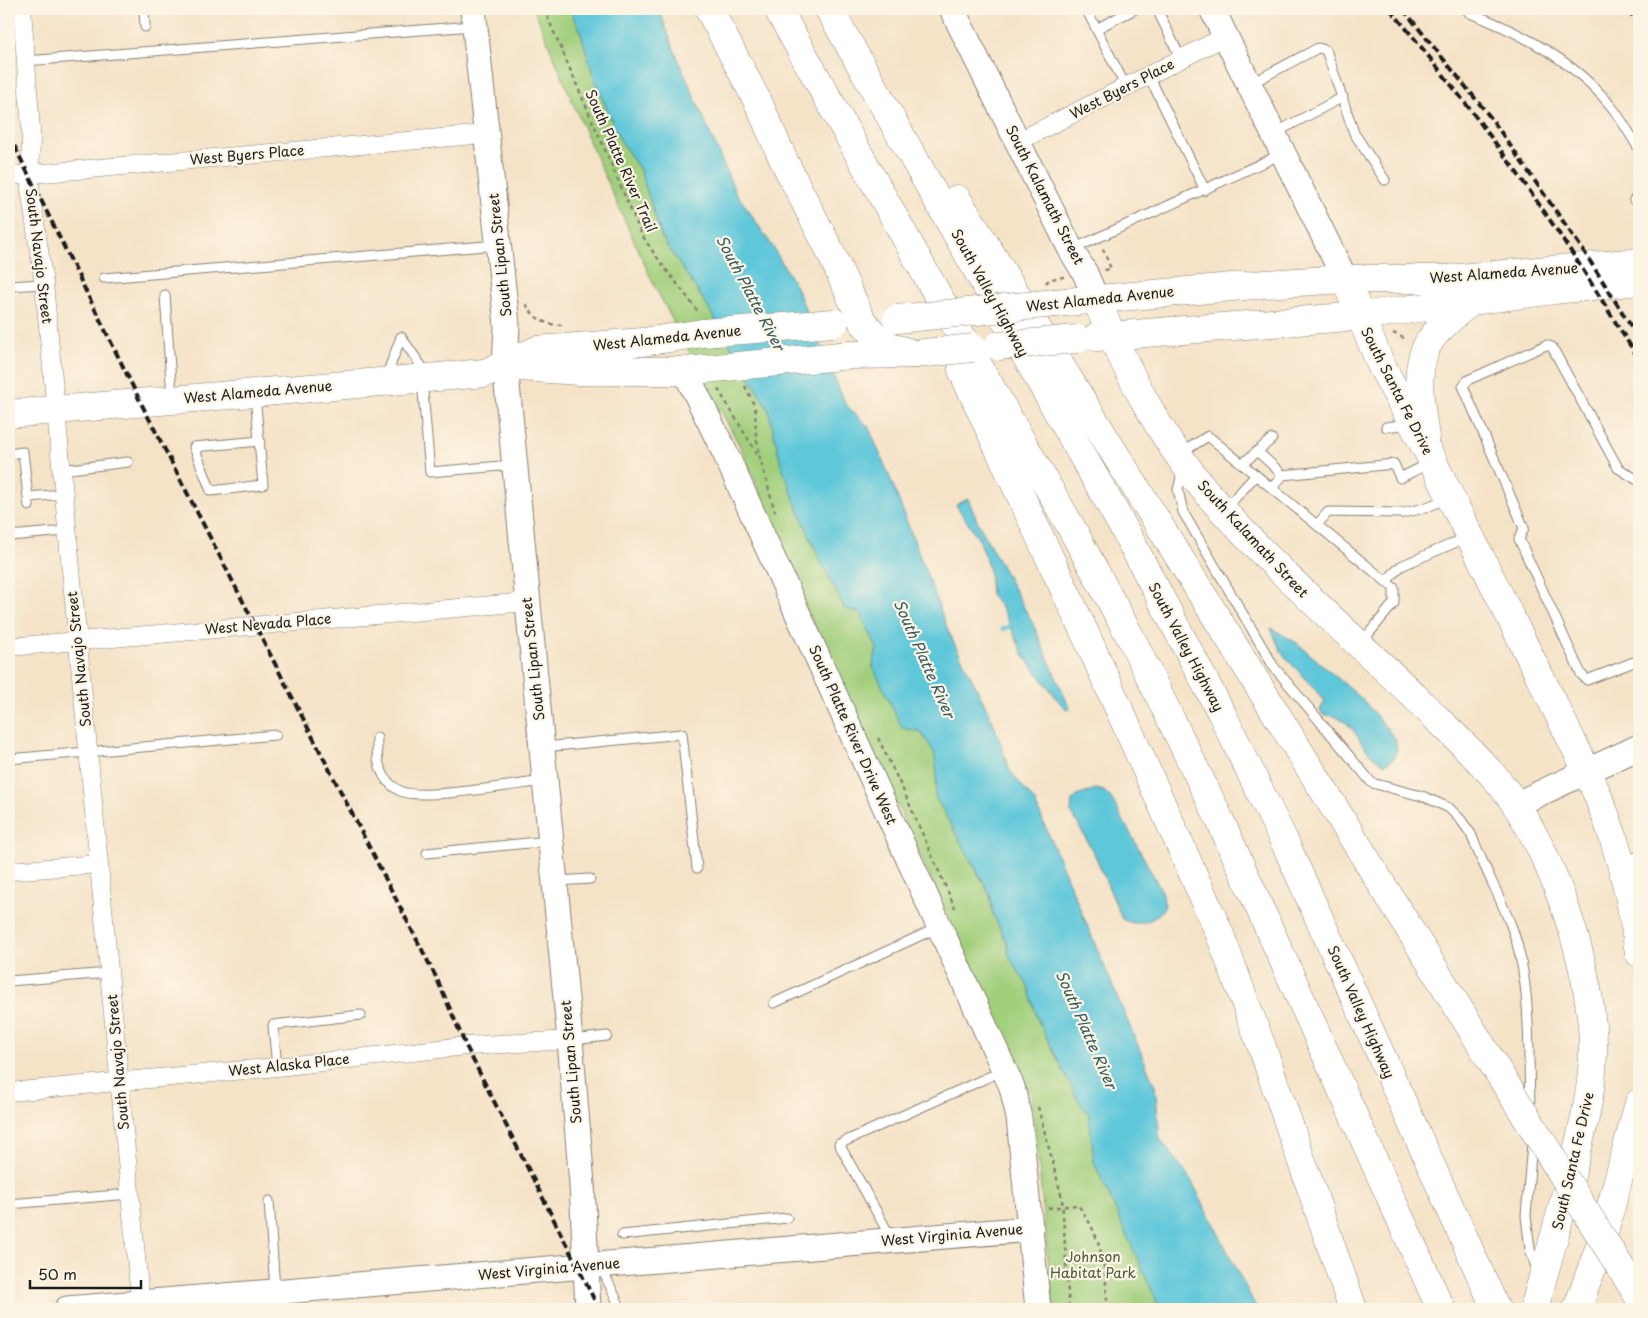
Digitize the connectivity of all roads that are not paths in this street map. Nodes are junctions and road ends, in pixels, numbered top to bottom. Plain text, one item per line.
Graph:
1 (22, 9) edge
2 (144, 9) edge
3 (709, 9) edge
4 (777, 9) edge
5 (829, 9) edge
6 (835, 9) edge
7 (952, 9) edge
8 (1086, 9) edge
9 (1135, 9) edge
10 (1156, 9) edge
11 (1212, 9) edge
12 (1466, 9) edge
13 (474, 17) edge
14 (146, 27) dead end
15 (1096, 29) junction
16 (1226, 36) junction
17 (1181, 59) junction
18 (26, 61) junction
19 (1149, 76) junction
20 (1250, 84) junction
21 (1126, 87) junction
22 (1343, 97) junction
23 (486, 134) junction
24 (1017, 142) junction
25 (1280, 143) junction
26 (1639, 148) edge
27 (29, 174) junction
28 (9, 176) edge
29 (1385, 180) dead end
30 (1205, 190) junction
31 (499, 245) junction
32 (1071, 250) junction
33 (1639, 262) edge
34 (104, 278) dead end
35 (1345, 279) junction
36 (1639, 281) edge
37 (44, 284) junction
38 (9, 286) edge
39 (165, 295) dead end
40 (1096, 299) junction
41 (1473, 300) junction
42 (1360, 316) junction
43 (862, 321) junction
44 (1111, 336) junction
45 (915, 354) junction
46 (506, 366) junction
47 (685, 371) junction
48 (426, 378) junction
49 (384, 381) junction
50 (255, 393) junction
51 (172, 400) junction
52 (56, 410) junction
53 (9, 414) edge
54 (1272, 439) dead end
55 (260, 441) junction
56 (1257, 451) junction
57 (9, 454) edge
58 (1430, 457) junction
59 (1182, 459) junction
60 (128, 462) dead end
61 (1242, 464) junction
62 (514, 465) junction
63 (61, 470) junction
64 (1256, 475) junction
65 (1283, 475) junction
66 (1639, 481) edge
67 (1272, 488) junction
68 (63, 494) junction
69 (1450, 497) junction
70 (1223, 510) junction
71 (1317, 525) junction
72 (66, 531) junction
73 (9, 536) edge
74 (1470, 536) junction
75 (1386, 582) junction
76 (527, 602) junction
77 (77, 641) junction
78 (1360, 645) junction
79 (9, 647) edge
80 (1639, 660) edge
81 (276, 735) dead end
82 (378, 738) dead end
83 (541, 747) junction
84 (1639, 747) edge
85 (88, 752) junction
86 (9, 759) edge
87 (1587, 771) junction
88 (544, 781) junction
89 (1515, 804) junction
90 (550, 841) junction
91 (427, 853) dead end
92 (1630, 860) edge
93 (99, 864) junction
94 (697, 868) dead end
95 (9, 872) edge
96 (590, 879) dead end
97 (554, 881) junction
98 (940, 926) junction
99 (1639, 953) edge
100 (109, 972) junction
101 (9, 981) edge
102 (774, 1003) dead end
103 (361, 1015) dead end
104 (607, 1036) dead end
105 (570, 1040) junction
106 (277, 1067) junction
107 (1005, 1070) junction
108 (120, 1082) junction
109 (9, 1092) edge
110 (1639, 1103) edge
111 (130, 1194) junction
112 (269, 1201) dead end
113 (9, 1204) edge
114 (787, 1218) dead end
115 (1031, 1229) junction
116 (622, 1235) dead end
117 (892, 1240) junction
118 (592, 1265) junction
119 (1542, 1282) junction
120 (275, 1292) junction
121 (1639, 1297) edge
122 (141, 1306) edge
123 (67, 1309) edge
124 (588, 1309) edge
125 (621, 1309) edge
126 (1038, 1309) edge
127 (1353, 1309) edge
128 (1441, 1309) edge
129 (1496, 1309) edge
130 (1534, 1309) edge
131 (1578, 1309) edge

1 - 18 street, South Navajo Street
2 - 14 lane
3 - 43 main road
4 - 127 main road
4 - 128 main road
5 - 129 main road, South Valley Highway
6 - 121 main road, bridge
7 - 24 street, South Kalamath Street
8 - 15 lane
9 - 15 lane
10 - 17 lane
11 - 16 street, South Santa Fe Drive
12 - 26 lane
13 - 18 lane
13 - 23 street, South Lipan Street
15 - 21 lane
16 - 17 street, West Byers Place
16 - 20 street, South Santa Fe Drive
17 - 19 street, West Byers Place
18 - 27 street, South Navajo Street
19 - 21 street, West Byers Place
19 - 30 lane
20 - 22 lane
20 - 25 street, South Santa Fe Drive
21 - 24 street, West Byers Place
22 - 25 lane
22 - 29 lane
23 - 27 street, West Byers Place
23 - 31 street, South Lipan Street
24 - 32 street, South Kalamath Street
25 - 30 lane
25 - 35 street, South Santa Fe Drive
27 - 28 street, West Byers Place
27 - 37 street, South Navajo Street
30 - 32 lane
31 - 34 lane
31 - 46 street, South Lipan Street
32 - 40 street, South Kalamath Street
33 - 35 main road, West Alameda Avenue
35 - 40 main road, West Alameda Avenue
35 - 42 main road, South Santa Fe Drive
36 - 41 main road, West Alameda Avenue
37 - 38 lane
37 - 52 street, South Navajo Street
39 - 51 lane
40 - 43 main road, West Alameda Avenue, bridge
40 - 44 main road, South Kalamath Street
41 - 42 main road, West Alameda Avenue
41 - 58 main road
42 - 44 main road, West Alameda Avenue
42 - 58 main road, South Santa Fe Drive
43 - 45 main road
43 - 46 main road, West Alameda Avenue, bridge
44 - 45 main road, West Alameda Avenue, bridge
44 - 59 main road, South Kalamath Street
45 - 47 main road, West Alameda Avenue
46 - 47 main road, West Alameda Avenue
46 - 48 main road, West Alameda Avenue
46 - 62 street, South Lipan Street
47 - 98 street, South Platte River Drive West
48 - 49 main road, West Alameda Avenue
48 - 49 lane
48 - 62 lane
49 - 50 main road, West Alameda Avenue
50 - 51 main road, West Alameda Avenue
50 - 55 lane
51 - 52 main road, West Alameda Avenue
52 - 53 main road, West Alameda Avenue
52 - 63 street, South Navajo Street
54 - 56 lane
55 - 55 lane
56 - 61 lane
56 - 65 lane
57 - 68 lane
58 - 65 lane
58 - 69 main road, South Santa Fe Drive
59 - 61 lane
59 - 70 main road, South Kalamath Street
59 - 119 lane
60 - 63 lane
61 - 64 lane
62 - 76 street, South Lipan Street
63 - 68 street, South Navajo Street
64 - 67 lane
64 - 70 lane
65 - 67 lane
66 - 80 lane
67 - 71 lane
68 - 72 street, South Navajo Street
69 - 71 lane
69 - 74 main road, South Santa Fe Drive
70 - 78 main road, South Kalamath Street
71 - 75 lane
72 - 73 lane
72 - 77 street, South Navajo Street
74 - 75 lane
74 - 87 main road, South Santa Fe Drive
75 - 78 lane
76 - 77 street, West Nevada Place
76 - 83 street, South Lipan Street
77 - 79 street, West Nevada Place
77 - 85 street, South Navajo Street
78 - 89 main road, South Kalamath Street
81 - 85 lane
82 - 88 lane
83 - 88 street, South Lipan Street
83 - 94 lane
84 - 87 street
85 - 86 lane
85 - 93 street, South Navajo Street
87 - 89 street
87 - 92 main road, South Santa Fe Drive
88 - 90 street, South Lipan Street
89 - 119 main road, South Santa Fe Drive
90 - 91 lane
90 - 97 street, South Lipan Street
92 - 99 main road, South Santa Fe Drive
93 - 95 street
93 - 100 street, South Navajo Street
96 - 97 lane
97 - 105 street, South Lipan Street
98 - 102 lane
98 - 107 street, South Platte River Drive West
100 - 101 lane
100 - 108 street, South Navajo Street
103 - 106 lane
104 - 105 lane
105 - 106 street, West Alaska Place
105 - 118 street, South Lipan Street
106 - 108 street, West Alaska Place
107 - 115 street, South Platte River Drive West
107 - 117 lane
108 - 109 street, West Alaska Place
108 - 111 street, South Navajo Street
110 - 131 main road
111 - 113 lane
111 - 122 street, South Navajo Street
112 - 120 lane
114 - 116 lane
115 - 117 street, West Virginia Avenue
115 - 126 street, South Platte River Drive West
117 - 118 street, West Virginia Avenue
118 - 120 street, West Virginia Avenue
118 - 124 street, South Lipan Street
118 - 125 lane
119 - 130 main road, South Santa Fe Drive
120 - 122 street, West Virginia Avenue
122 - 123 street, West Virginia Avenue

